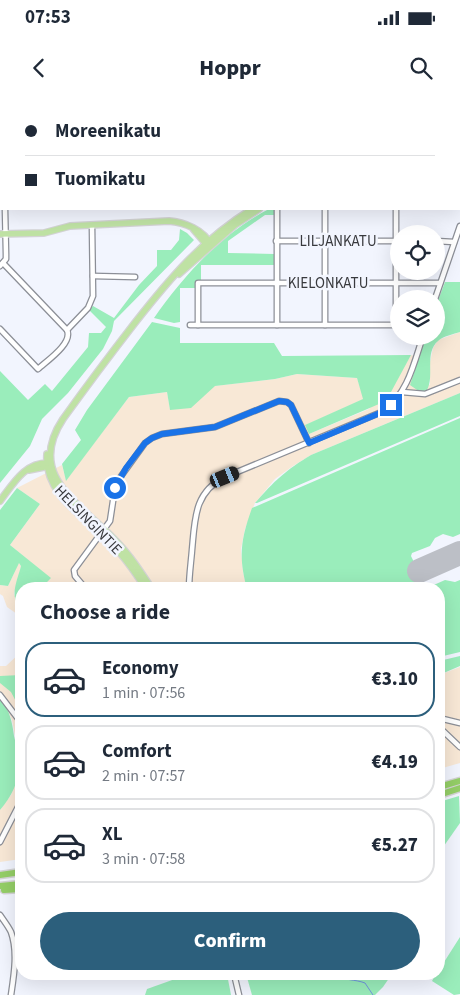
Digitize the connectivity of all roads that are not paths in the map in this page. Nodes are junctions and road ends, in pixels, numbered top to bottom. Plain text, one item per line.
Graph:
1 (332, 100) edge
2 (339, 100) edge
3 (5, 210) edge
4 (250, 210) edge
5 (258, 210) edge
6 (277, 210) edge
7 (325, 210) edge
8 (396, 210) edge
9 (92, 225) junction
10 (397, 225) edge
11 (460, 226) edge
12 (3, 234) edge
13 (276, 241) junction
14 (325, 241) junction
15 (390, 241) edge
16 (445, 242) edge
17 (454, 242) junction
18 (208, 243) junction
19 (1, 265) edge
20 (93, 276) junction
21 (135, 277) dead end
22 (397, 280) edge
23 (277, 283) junction
24 (325, 283) junction
25 (397, 283) junction
26 (440, 283) junction
27 (397, 290) edge
28 (438, 290) edge
29 (190, 325) dead end
30 (198, 325) junction
31 (276, 325) junction
32 (325, 325) junction
33 (390, 325) edge
34 (0, 329) edge
35 (67, 330) junction
36 (420, 345) edge
37 (460, 380) edge
38 (402, 392) junction
39 (309, 443) junction
40 (48, 465) junction
41 (0, 501) edge
42 (103, 531) junction
43 (80, 582) edge
44 (141, 582) edge
45 (147, 582) edge
46 (190, 582) edge
47 (0, 695) edge
48 (15, 713) edge
49 (445, 719) edge
50 (460, 723) edge
51 (445, 734) edge
52 (460, 747) edge
53 (460, 780) edge
54 (445, 784) edge
55 (460, 788) edge
56 (445, 793) edge
57 (15, 813) edge
58 (0, 842) edge
59 (15, 873) edge
60 (0, 877) edge
61 (15, 877) edge
62 (15, 885) edge
63 (0, 888) edge
64 (15, 889) edge
65 (0, 915) edge
66 (235, 980) edge
67 (10, 995) edge
68 (239, 995) edge

1 - 2 street
3 - 12 street
4 - 18 main road, HELSINGINTIE
5 - 18 main road, HELSINGINTIE
6 - 13 street
7 - 14 street
8 - 10 street
9 - 12 main road
9 - 18 main road
9 - 20 street
11 - 17 street
12 - 19 street
13 - 14 street, LILJANKATU
13 - 23 street
14 - 15 street, LILJANKATU
14 - 24 street
16 - 17 street
17 - 26 street
18 - 40 main road, HELSINGINTIE
19 - 35 street
20 - 21 street
20 - 35 street
22 - 25 street
23 - 24 street, KIELONKATU
23 - 30 street, KIELONKATU
23 - 31 street
24 - 25 street, KIELONKATU
24 - 32 street
25 - 26 street, KIELONKATU
25 - 27 street
26 - 28 street
29 - 30 street
30 - 31 street
31 - 32 street
32 - 33 street
34 - 35 street
36 - 38 street
37 - 38 street
38 - 39 street
39 - 42 street
39 - 46 street
40 - 41 main road
40 - 42 main road, HELSINGINTIE
42 - 43 street
42 - 44 main road, HELSINGINTIE
42 - 45 main road, HELSINGINTIE
47 - 48 street
49 - 50 street
51 - 52 street
53 - 54 highway
55 - 56 highway
57 - 58 street
59 - 60 highway
60 - 61 highway
62 - 63 highway
63 - 64 highway
65 - 67 street
66 - 68 street

